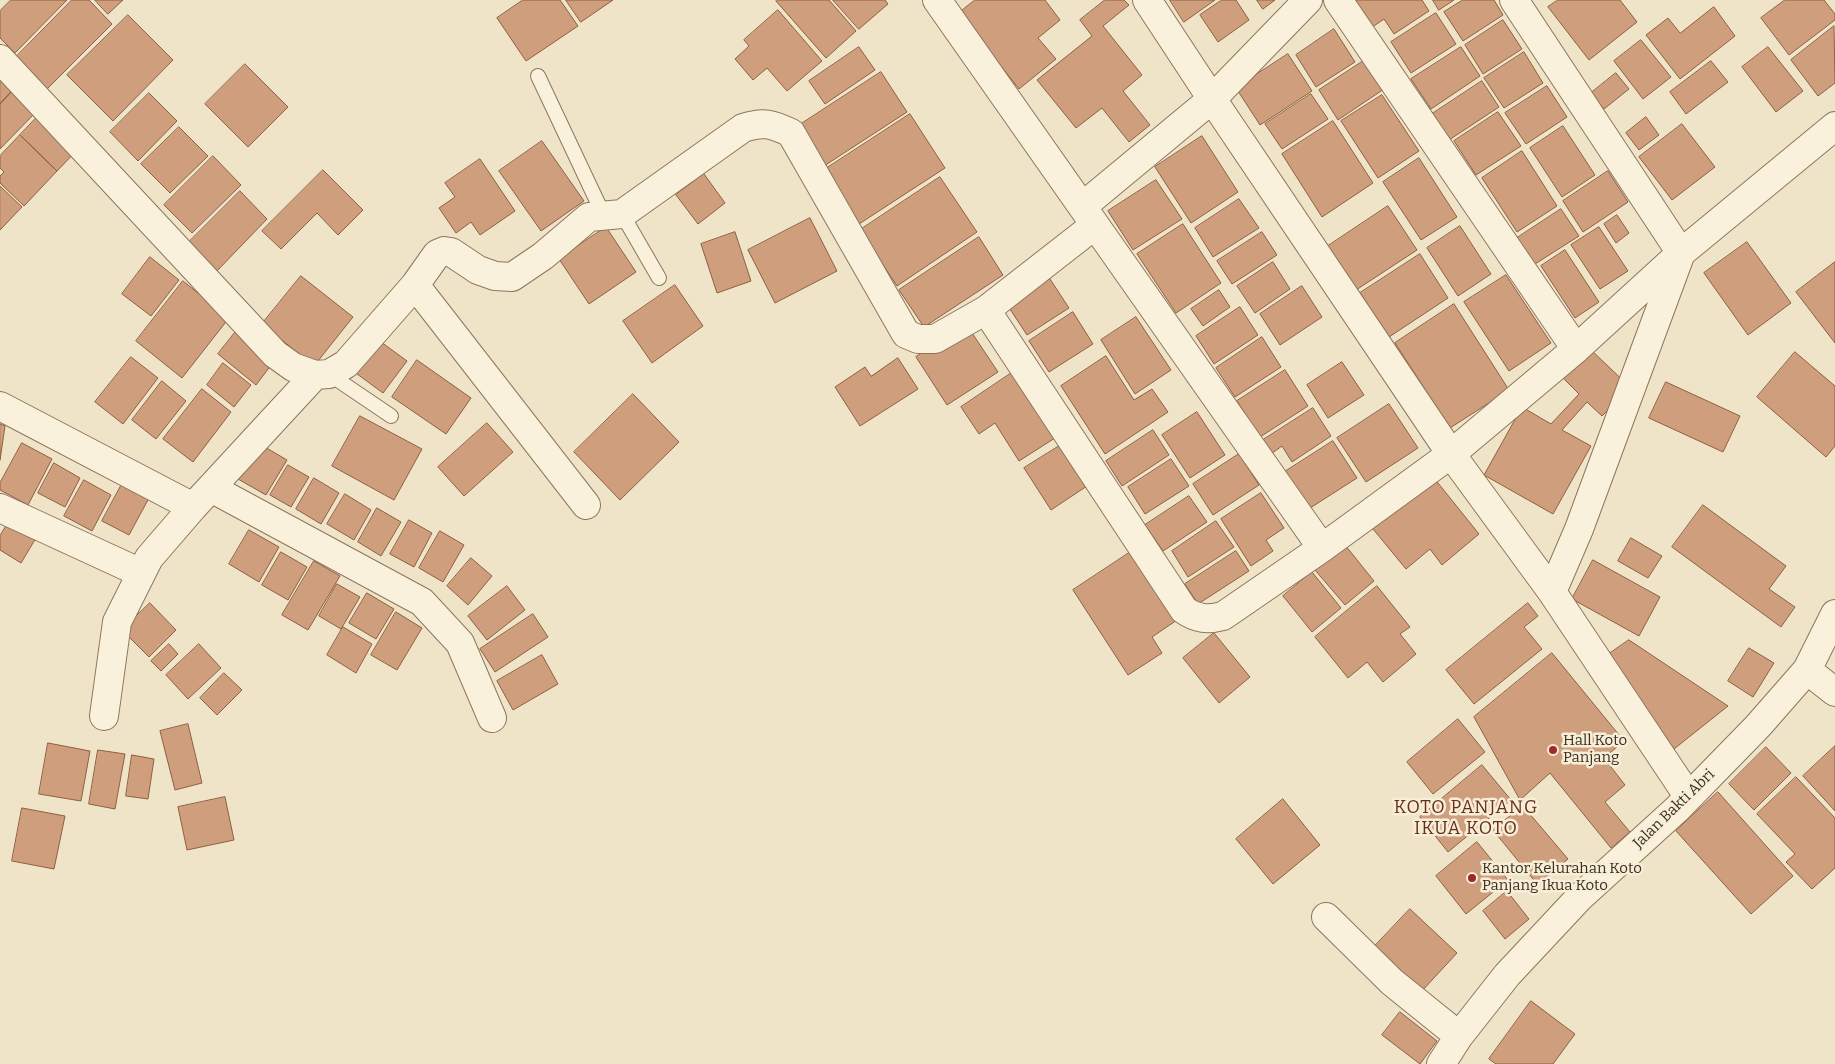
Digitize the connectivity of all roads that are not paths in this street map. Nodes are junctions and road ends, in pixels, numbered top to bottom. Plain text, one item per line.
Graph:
1 (937, 0) edge
2 (1147, 0) edge
3 (1308, 0) edge
4 (1338, 0) edge
5 (1514, 0) edge
6 (0, 59) edge
7 (538, 76) dead end
8 (1212, 99) junction
9 (1835, 126) edge
10 (613, 215) junction
11 (1089, 216) junction
12 (1681, 253) junction
13 (659, 278) dead end
14 (415, 285) junction
15 (986, 310) junction
16 (1576, 349) junction
17 (322, 375) junction
18 (0, 406) edge
19 (391, 416) dead end
20 (1451, 454) junction
21 (202, 497) junction
22 (586, 505) dead end
23 (1, 511) edge
24 (1322, 548) junction
25 (141, 574) junction
26 (1552, 592) junction
27 (1835, 614) edge
28 (1807, 670) junction
29 (1835, 692) edge
30 (104, 716) dead end
31 (492, 718) dead end
32 (1688, 796) junction
33 (1326, 917) dead end
34 (1459, 1036) junction
35 (1441, 1064) edge

1 - 11 street
2 - 8 street
3 - 8 street
4 - 16 street
5 - 12 street
6 - 17 street
7 - 10 lane
8 - 11 street
8 - 20 street
9 - 12 street
10 - 13 lane
10 - 14 street
10 - 15 street
11 - 15 street
11 - 24 street
12 - 16 street
12 - 26 street
14 - 17 street
14 - 22 street
15 - 24 street
16 - 20 street
17 - 19 lane
17 - 21 street
18 - 21 street
20 - 24 street
20 - 26 street
21 - 25 street
21 - 31 street
23 - 25 street
25 - 30 street
26 - 32 street
27 - 28 street, Jalan Bakti Abri
28 - 29 street
28 - 32 street, Jalan Bakti Abri
32 - 34 street, Jalan Bakti Abri
33 - 34 street
34 - 35 street, Jalan Bakti Abri

